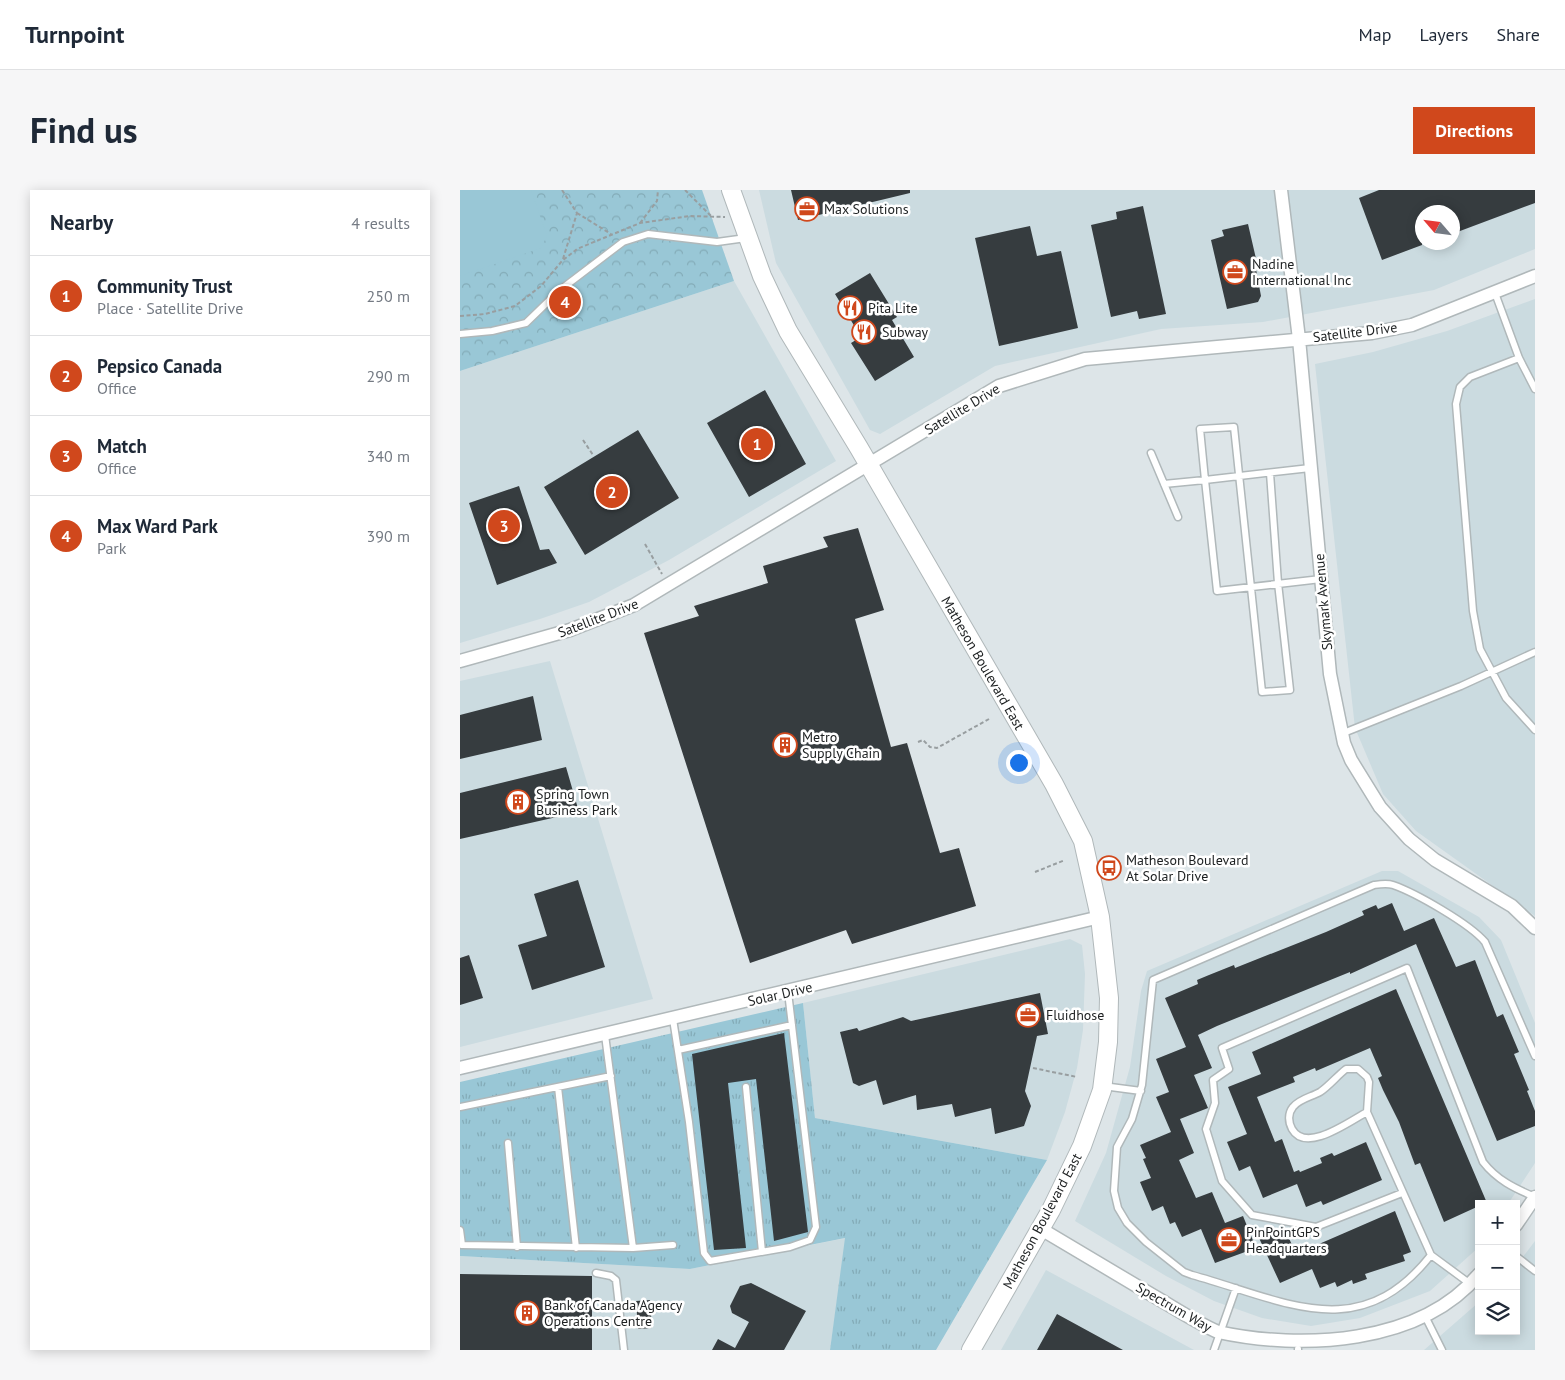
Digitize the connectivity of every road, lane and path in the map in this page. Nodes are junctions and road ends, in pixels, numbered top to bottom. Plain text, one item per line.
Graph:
1 (562, 190) edge
2 (658, 190) edge
3 (684, 190) edge
4 (731, 190) edge
5 (1281, 190) edge
6 (577, 213) junction
7 (712, 217) dead end
8 (640, 223) dead end
9 (612, 235) dead end
10 (748, 238) junction
11 (562, 262) dead end
12 (1535, 276) edge
13 (1495, 293) junction
14 (460, 334) edge
15 (1299, 339) junction
16 (1519, 358) junction
17 (1535, 389) edge
18 (583, 440) dead end
19 (1151, 453) dead end
20 (593, 456) dead end
21 (868, 465) junction
22 (1310, 468) junction
23 (1270, 473) junction
24 (1239, 476) junction
25 (1205, 480) junction
26 (1164, 484) junction
27 (1178, 517) dead end
28 (645, 544) dead end
29 (1321, 578) junction
30 (1278, 584) junction
31 (669, 585) junction
32 (1252, 586) junction
33 (1535, 652) edge
34 (460, 661) edge
35 (1491, 671) junction
36 (989, 719) dead end
37 (1535, 730) edge
38 (1341, 734) junction
39 (918, 742) dead end
40 (1065, 860) dead end
41 (1035, 872) dead end
42 (1100, 917) junction
43 (1535, 928) edge
44 (788, 992) junction
45 (674, 1019) junction
46 (792, 1025) junction
47 (605, 1034) junction
48 (678, 1050) junction
49 (1535, 1056) edge
50 (460, 1068) edge
51 (1033, 1068) dead end
52 (610, 1076) junction
53 (1077, 1076) dead end
54 (558, 1086) junction
55 (1102, 1086) junction
56 (746, 1087) dead end
57 (1141, 1091) junction
58 (460, 1107) edge
59 (1367, 1112) junction
60 (508, 1143) dead end
61 (1402, 1193) junction
62 (1535, 1197) edge
63 (1520, 1219) edge
64 (460, 1230) edge
65 (1041, 1230) junction
66 (673, 1245) dead end
67 (518, 1247) junction
68 (576, 1248) junction
69 (633, 1248) junction
70 (762, 1252) junction
71 (1431, 1255) junction
72 (1520, 1259) edge
73 (1535, 1271) edge
74 (596, 1273) dead end
75 (1475, 1278) edge
76 (1469, 1283) junction
77 (1236, 1288) junction
78 (1426, 1318) junction
79 (1220, 1333) junction
80 (624, 1350) edge
81 (971, 1350) edge
82 (1214, 1350) edge
83 (1298, 1350) edge
84 (1442, 1350) edge

1 - 6 path
2 - 8 path
3 - 7 path
4 - 10 street, Matheson Boulevard East
5 - 15 street, Skymark Avenue
6 - 9 path
6 - 11 path
10 - 14 lane
10 - 21 street, Matheson Boulevard East
12 - 13 street, Satellite Drive
13 - 15 street, Satellite Drive
13 - 16 lane
15 - 21 street, Satellite Drive
15 - 22 street, Skymark Avenue
16 - 17 lane
16 - 35 lane
18 - 20 path
19 - 26 lane
21 - 31 street, Satellite Drive
21 - 42 street, Matheson Boulevard East
22 - 23 lane
22 - 29 street, Skymark Avenue
23 - 24 lane
23 - 30 lane
24 - 25 lane
24 - 25 lane
24 - 32 lane
25 - 26 lane
25 - 32 lane
26 - 27 lane
28 - 31 path
29 - 30 lane
29 - 38 street, Skymark Avenue
30 - 32 lane
30 - 32 lane
31 - 34 street, Satellite Drive
33 - 35 lane
35 - 37 lane
35 - 38 lane
36 - 39 path
38 - 43 street, Skymark Avenue
40 - 41 path
42 - 44 street, Solar Drive
42 - 55 street, Matheson Boulevard East
44 - 45 street, Solar Drive
44 - 46 lane
45 - 47 street, Solar Drive
45 - 48 lane
46 - 48 lane
46 - 70 lane
47 - 50 street, Solar Drive
47 - 52 lane
48 - 70 lane
49 - 57 lane
51 - 53 path
52 - 54 lane
52 - 69 lane
54 - 58 lane
54 - 68 lane
55 - 57 lane
55 - 65 street, Matheson Boulevard East
56 - 70 lane
57 - 77 lane
59 - 59 lane
59 - 61 lane
60 - 67 lane
61 - 62 lane
61 - 71 lane
62 - 63 street
64 - 67 lane
65 - 79 street, Spectrum Way
65 - 81 street, Matheson Boulevard East
66 - 69 lane
67 - 68 lane
68 - 69 lane
71 - 76 lane
71 - 77 lane
72 - 73 lane
74 - 80 lane
75 - 76 street, Spectrum Way
76 - 78 street, Spectrum Way
77 - 79 lane
78 - 83 street, Spectrum Way
78 - 84 lane
79 - 82 lane
79 - 83 street, Spectrum Way

